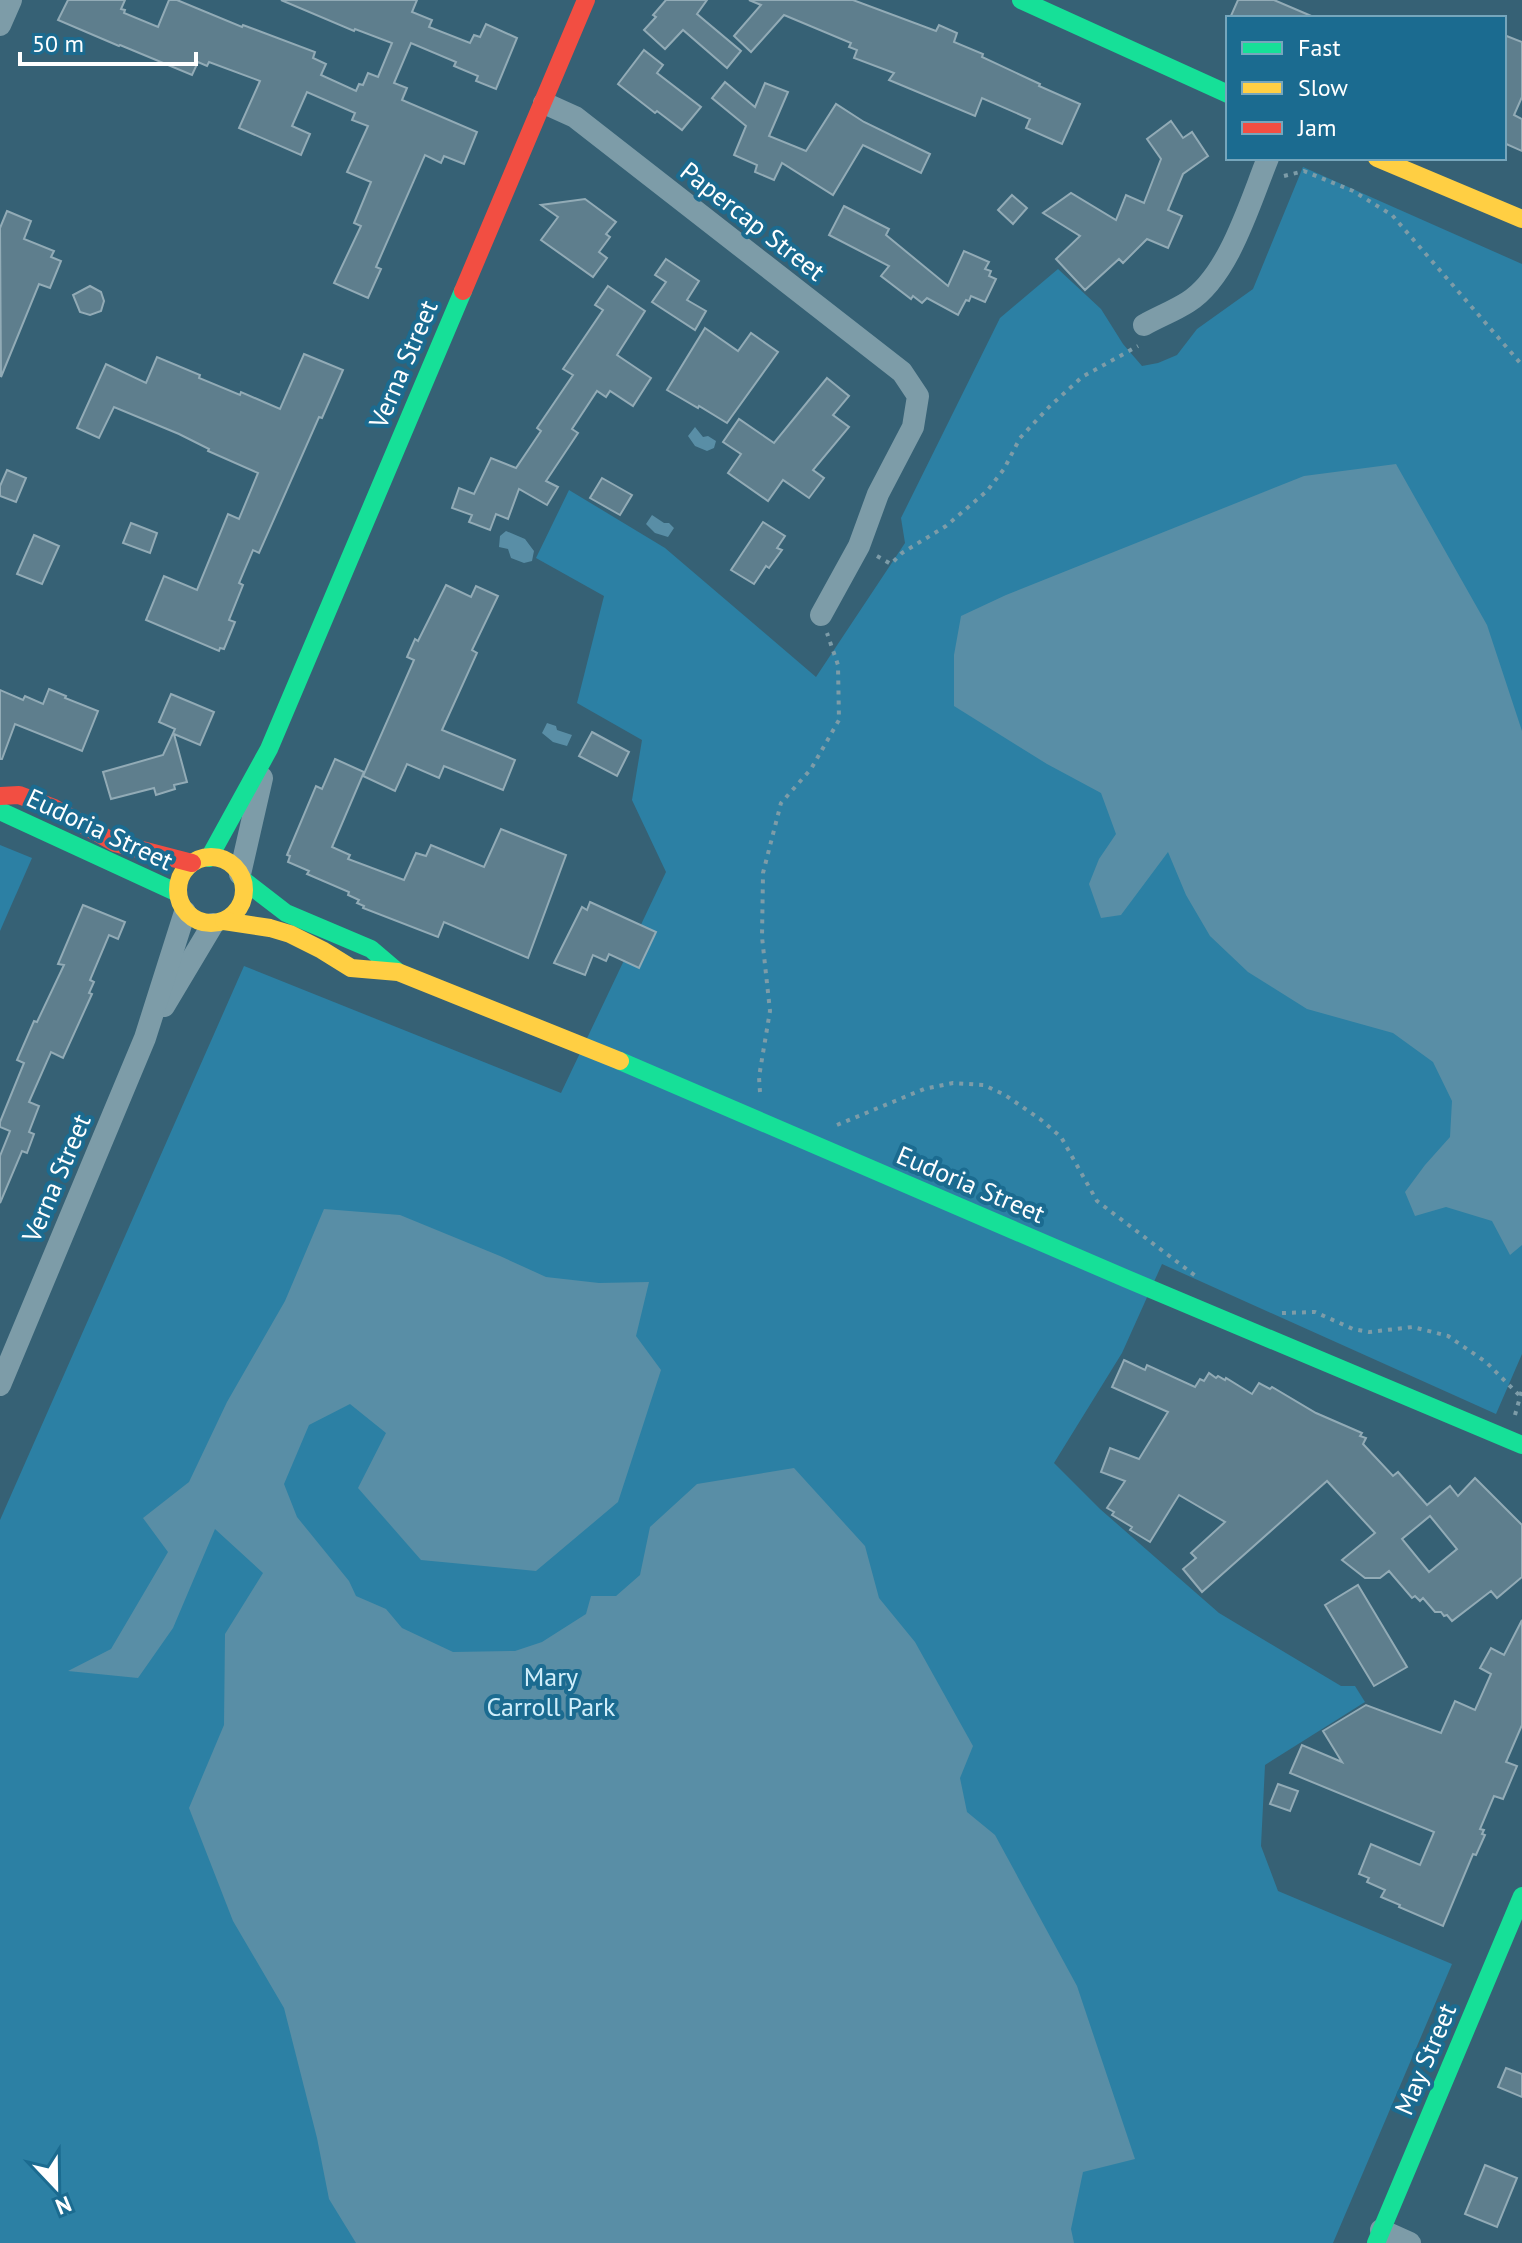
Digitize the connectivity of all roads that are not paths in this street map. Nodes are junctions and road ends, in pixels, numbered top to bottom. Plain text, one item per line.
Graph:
1 (11, 0) edge
2 (586, 0) edge
3 (1021, 0) edge
4 (0, 25) edge
5 (1226, 93) edge
6 (544, 103) junction
7 (1382, 160) edge
8 (1272, 168) edge
9 (1522, 219) edge
10 (1144, 325) road end
11 (821, 615) road end
12 (269, 749) junction
13 (0, 796) edge
14 (0, 811) edge
15 (200, 860) junction
16 (241, 876) junction
17 (182, 902) junction
18 (219, 922) junction
19 (398, 972) junction
20 (145, 1038) junction
21 (0, 1385) edge
22 (1522, 1445) edge
23 (1522, 1896) edge
24 (1378, 2237) edge
25 (1410, 2243) edge

1 - 4 street
2 - 6 street, Verna Street
3 - 5 street
6 - 11 street, Papercap Street
6 - 12 street, Verna Street
7 - 9 street
8 - 10 street
12 - 15 street, Verna Street
12 - 16 street, Verna Street
13 - 15 street, Eudoria Street
14 - 17 street, Eudoria Street
15 - 16 street
15 - 17 street
16 - 18 street
16 - 19 street, Eudoria Street
17 - 18 street
17 - 20 street, Verna Street
18 - 19 street, Eudoria Street
18 - 20 street, Verna Street
19 - 22 street, Eudoria Street
20 - 21 street, Verna Street
23 - 24 street, May Street
24 - 25 street

